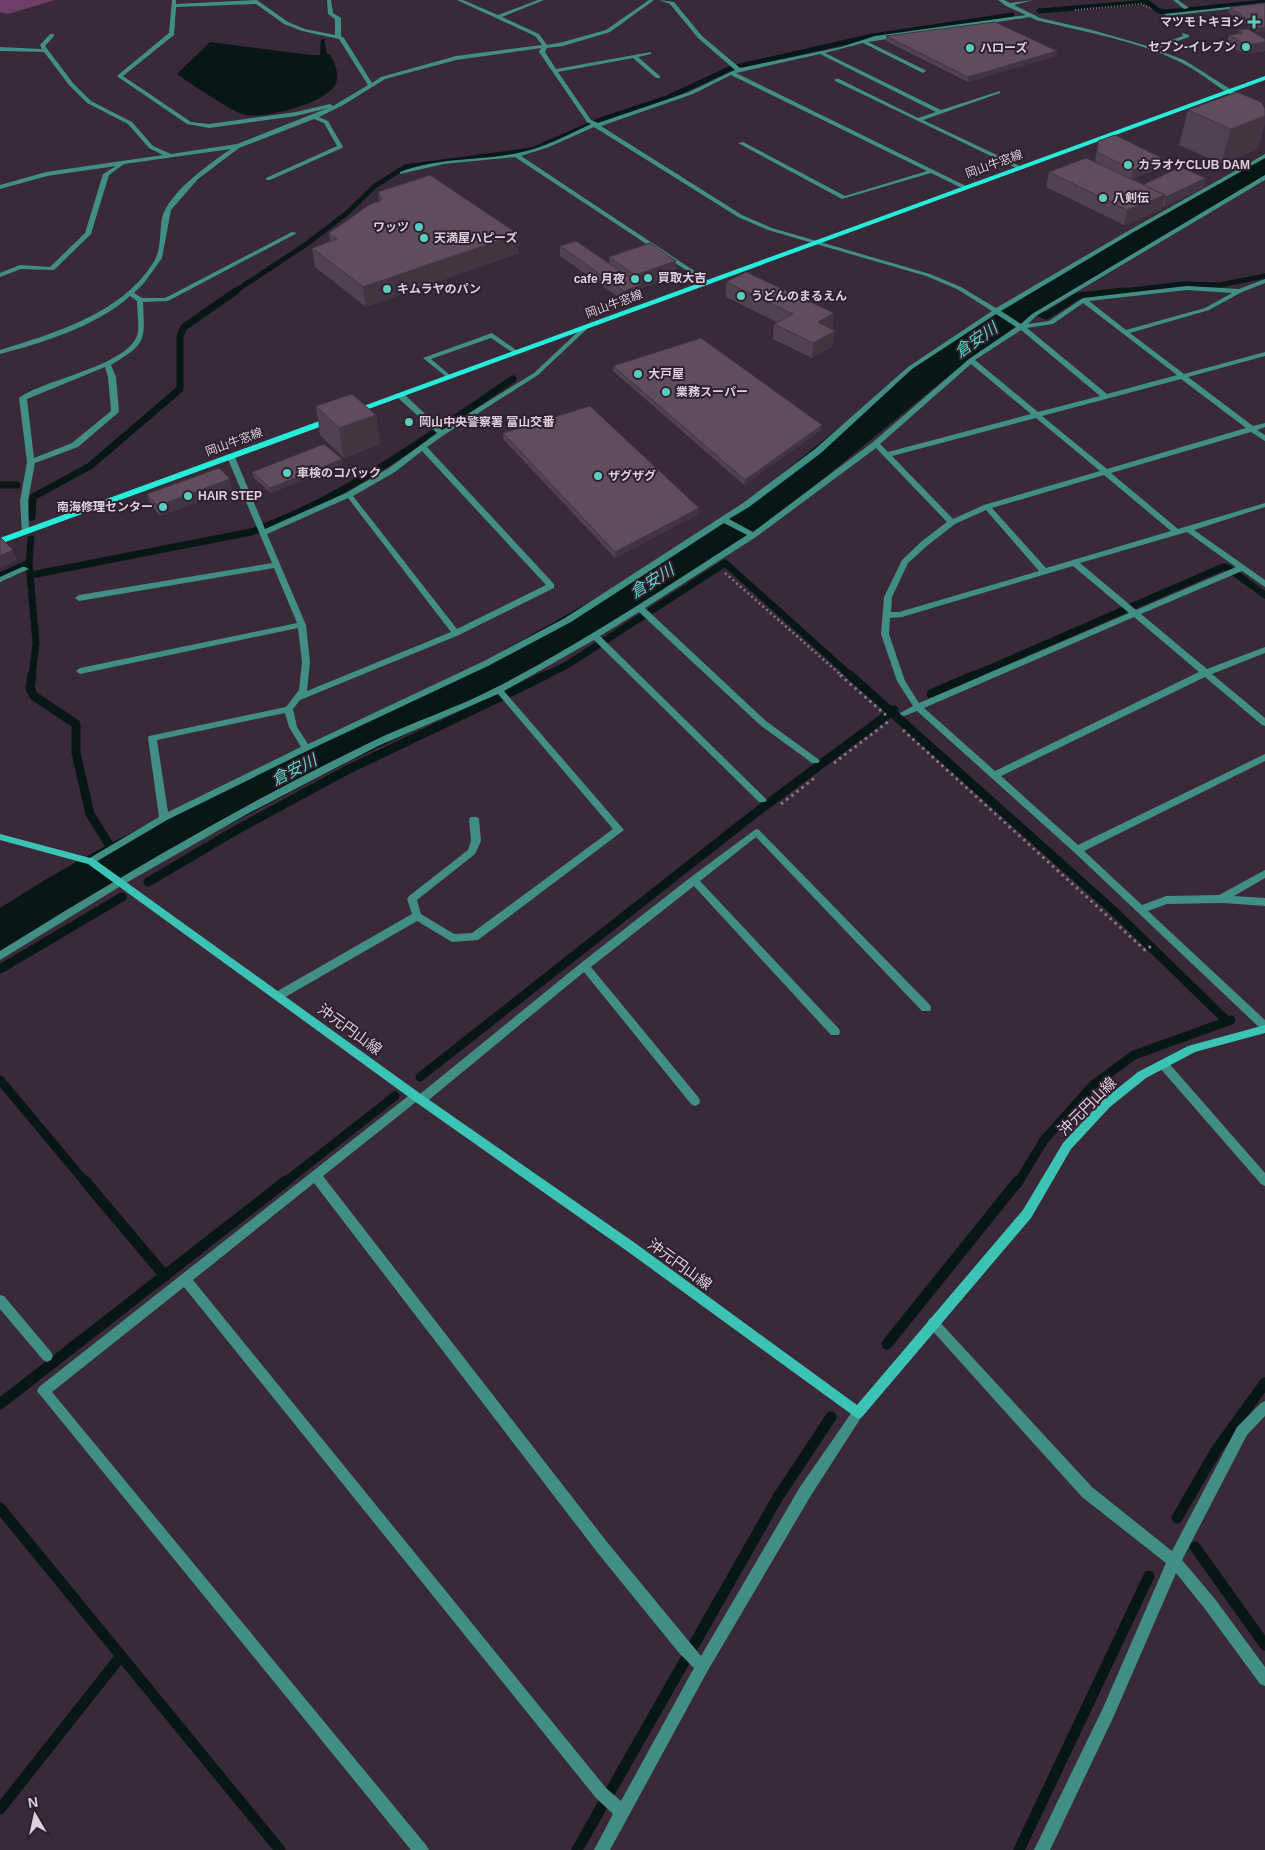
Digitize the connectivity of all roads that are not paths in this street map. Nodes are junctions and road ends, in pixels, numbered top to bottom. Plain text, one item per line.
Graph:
1 (329, 0) edge
2 (459, 0) edge
3 (542, 0) edge
4 (652, 0) edge
5 (661, 0) edge
6 (1000, 0) edge
7 (1031, 0) edge
8 (1175, 0) edge
9 (255, 1) edge
10 (174, 3) edge
11 (1248, 3) edge
12 (1265, 4) edge
13 (1008, 5) junction
14 (1186, 8) dead end
15 (1167, 14) road end
16 (1029, 16) junction
17 (498, 17) junction
18 (1184, 34) dead end
19 (52, 35) dead end
20 (338, 38) junction
21 (864, 42) junction
22 (545, 46) junction
23 (0, 49) edge
24 (1150, 49) junction
25 (46, 50) junction
26 (819, 52) junction
27 (649, 53) dead end
28 (634, 56) junction
29 (737, 68) junction
30 (555, 71) junction
31 (923, 71) dead end
32 (731, 73) junction
33 (658, 78) dead end
34 (1265, 78) edge
35 (837, 80) dead end
36 (371, 86) junction
37 (1230, 91) junction
38 (998, 92) dead end
39 (343, 103) junction
40 (941, 112) junction
41 (1265, 113) edge
42 (314, 117) junction
43 (918, 120) junction
44 (595, 124) junction
45 (741, 143) dead end
46 (238, 146) junction
47 (516, 155) junction
48 (171, 156) junction
49 (1265, 156) edge
50 (124, 163) junction
51 (1020, 168) junction
52 (933, 171) junction
53 (402, 173) dead end
54 (1265, 177) edge
55 (268, 179) dead end
56 (0, 187) edge
57 (966, 188) junction
58 (294, 233) dead end
59 (816, 244) junction
60 (0, 275) edge
61 (1265, 281) edge
62 (709, 283) junction
63 (1240, 291) junction
64 (130, 292) junction
65 (140, 300) junction
66 (1083, 300) junction
67 (997, 313) junction
68 (1021, 327) junction
69 (585, 328) junction
70 (1126, 332) junction
71 (0, 352) edge
72 (517, 352) junction
73 (1265, 354) edge
74 (971, 360) junction
75 (107, 364) junction
76 (449, 377) junction
77 (1184, 377) junction
78 (400, 395) junction
79 (1106, 397) junction
80 (347, 414) edge
81 (1037, 415) junction
82 (338, 418) edge
83 (1265, 425) edge
84 (1251, 429) junction
85 (438, 430) junction
86 (1265, 440) edge
87 (876, 444) junction
88 (423, 447) junction
89 (887, 455) junction
90 (231, 456) junction
91 (31, 462) junction
92 (1105, 471) junction
93 (349, 495) junction
94 (1265, 505) edge
95 (987, 507) junction
96 (726, 521) junction
97 (952, 522) junction
98 (1188, 529) junction
99 (262, 530) junction
100 (25, 532) junction
101 (1177, 532) junction
102 (753, 535) junction
103 (0, 541) edge
104 (1075, 563) junction
105 (277, 565) junction
106 (25, 569) dead end
107 (1237, 570) junction
108 (1045, 572) junction
109 (0, 580) edge
110 (1265, 584) edge
111 (79, 598) dead end
112 (1130, 610) junction
113 (644, 612) junction
114 (887, 615) junction
115 (302, 625) junction
116 (456, 633) junction
117 (599, 641) junction
118 (1265, 650) edge
119 (80, 671) dead end
120 (1204, 673) junction
121 (503, 694) junction
122 (297, 698) junction
123 (917, 706) junction
124 (289, 710) junction
125 (904, 713) dead end
126 (1265, 723) edge
127 (306, 748) junction
128 (1265, 757) edge
129 (815, 761) dead end
130 (994, 776) junction
131 (762, 800) dead end
132 (164, 818) junction
133 (474, 819) dead end
134 (0, 837) edge
135 (1077, 850) junction
136 (93, 862) junction
137 (1265, 874) edge
138 (117, 878) junction
139 (694, 880) junction
140 (1221, 899) junction
141 (1265, 902) edge
142 (1140, 910) junction
143 (417, 916) junction
144 (0, 956) edge
145 (585, 966) junction
146 (278, 996) junction
147 (926, 1008) dead end
148 (1265, 1028) edge
149 (835, 1032) dead end
150 (1163, 1064) junction
151 (419, 1098) junction
152 (695, 1101) dead end
153 (315, 1175) junction
154 (1265, 1181) edge
155 (185, 1278) junction
156 (0, 1300) edge
157 (933, 1323) junction
158 (47, 1356) dead end
159 (1265, 1407) edge
160 (858, 1413) junction
161 (1174, 1562) junction
162 (698, 1663) junction
163 (1265, 1680) edge
164 (622, 1813) junction
165 (421, 1850) edge
166 (602, 1850) edge
167 (1042, 1850) edge

1 - 20 street
2 - 17 street
3 - 17 street
4 - 22 street
5 - 29 street
6 - 13 street
7 - 13 street
8 - 14 street
9 - 10 street
9 - 20 street
10 - 39 street
11 - 12 street
11 - 15 street
13 - 16 street
16 - 21 street
16 - 24 street
17 - 22 street
18 - 24 street
19 - 25 street
20 - 36 street
21 - 26 street
21 - 31 street
22 - 30 street
22 - 36 street
23 - 25 street
24 - 37 street
25 - 48 street
26 - 29 street
26 - 40 street
27 - 28 street
28 - 30 street
28 - 33 street
29 - 32 street
30 - 44 street
32 - 44 street
32 - 52 street
34 - 37 main road, 岡山牛窓線
35 - 43 street
36 - 39 street
37 - 41 street
37 - 51 main road, 岡山牛窓線
38 - 40 street
39 - 42 street
40 - 43 street
42 - 46 street
42 - 55 street
43 - 51 street
44 - 47 street
44 - 59 street
45 - 52 street
46 - 48 street
46 - 64 street
47 - 53 street
47 - 62 street
48 - 50 street
49 - 67 street
50 - 56 street
50 - 60 street
51 - 57 main road, 岡山牛窓線
52 - 57 street
54 - 68 street
57 - 59 main road, 岡山牛窓線
58 - 65 street
59 - 62 main road, 岡山牛窓線
59 - 67 street
61 - 63 street
62 - 69 main road, 岡山牛窓線
63 - 66 street
63 - 70 street
64 - 65 street
64 - 71 street
65 - 75 street
66 - 68 street
66 - 70 street
67 - 68 street
67 - 96 street
68 - 74 street
68 - 79 street
69 - 72 main road, 岡山牛窓線
69 - 85 street
70 - 77 street
72 - 76 main road, 岡山牛窓線
72 - 76 street
73 - 77 street
74 - 81 street
74 - 87 street
75 - 91 street
75 - 91 street
76 - 78 main road, 岡山牛窓線
77 - 79 street
77 - 84 street
78 - 80 main road, 岡山牛窓線
78 - 85 street
79 - 81 street
81 - 89 street
81 - 92 street
82 - 90 main road, 岡山牛窓線
83 - 84 street
84 - 86 street
84 - 92 street
85 - 88 street
87 - 89 street
87 - 102 street
88 - 93 street
88 - 116 street
89 - 97 street
90 - 99 street
90 - 100 main road, 岡山牛窓線
91 - 100 street
92 - 95 street
92 - 101 street
93 - 99 street
93 - 116 street
94 - 98 street
95 - 97 street
95 - 108 street
96 - 102 street
96 - 127 street
97 - 114 street
98 - 101 street
98 - 107 street
99 - 105 street
100 - 103 main road, 岡山牛窓線
101 - 104 street
102 - 113 street
104 - 108 street
104 - 112 street
105 - 111 street
105 - 115 street
106 - 109 street
107 - 110 street
107 - 112 street
108 - 114 street
112 - 120 street
112 - 123 street
113 - 117 street
113 - 129 street
114 - 123 street
115 - 119 street
115 - 122 street
116 - 122 street
117 - 121 street
117 - 131 street
118 - 120 street
120 - 126 street
120 - 130 street
121 - 138 street
121 - 143 street
122 - 124 street
123 - 125 street
123 - 130 street
124 - 127 street
124 - 132 street
127 - 132 street
128 - 135 street
130 - 135 street
132 - 136 street
133 - 143 street
134 - 136 main road, 沖元円山線
135 - 142 street
136 - 138 main road, 沖元円山線
137 - 140 street
138 - 144 street
138 - 146 main road, 沖元円山線
139 - 145 street
139 - 147 street
139 - 149 street
140 - 141 street
140 - 142 street
142 - 148 street
143 - 146 street
145 - 151 street
145 - 152 street
146 - 151 main road, 沖元円山線
148 - 150 main road, 沖元円山線
150 - 154 street
150 - 157 main road, 沖元円山線
151 - 153 street
151 - 160 main road, 沖元円山線
153 - 155 street
153 - 162 street
155 - 164 street
155 - 165 street
156 - 158 street
157 - 160 main road, 沖元円山線
157 - 161 street
159 - 161 street
160 - 162 street
161 - 163 street
161 - 167 street
162 - 164 street
164 - 166 street

